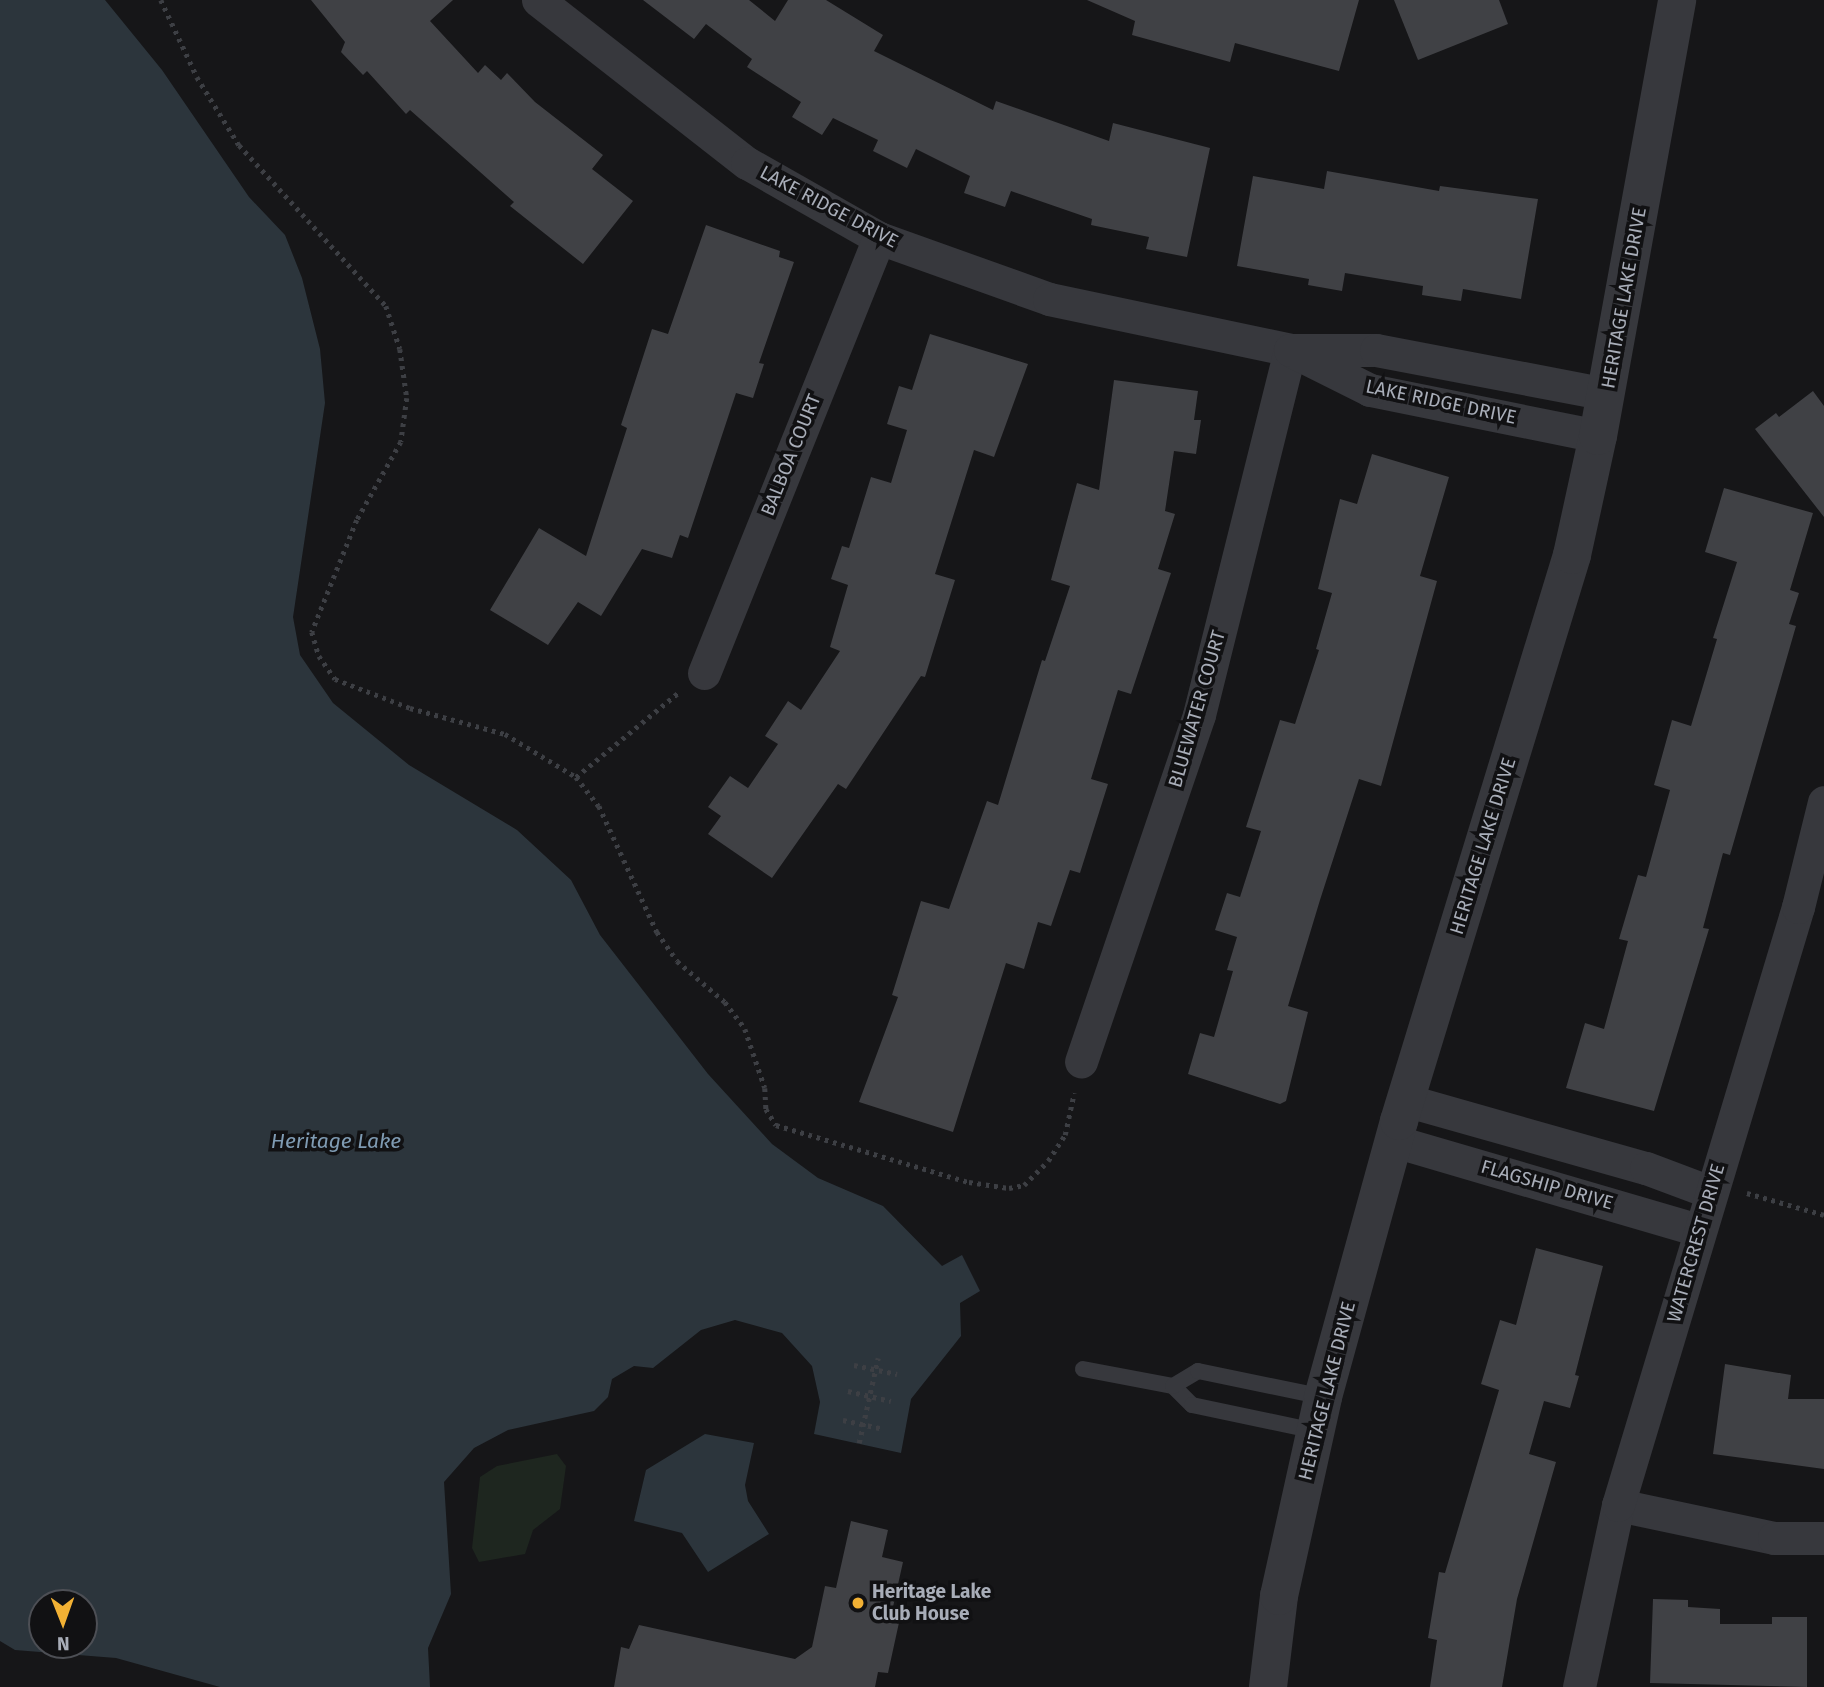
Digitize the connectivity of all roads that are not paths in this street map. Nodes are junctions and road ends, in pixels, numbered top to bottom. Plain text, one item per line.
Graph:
1 (538, 0) edge
2 (1677, 0) edge
3 (879, 238) junction
4 (1290, 350) junction
5 (1606, 394) junction
6 (1598, 436) junction
7 (704, 673) road end
8 (1824, 802) edge
9 (1811, 911) edge
10 (1081, 1061) road end
11 (1405, 1100) junction
12 (1394, 1141) junction
13 (1712, 1187) junction
14 (1699, 1230) junction
15 (1083, 1369) dead end
16 (1173, 1386) junction
17 (1319, 1414) junction
18 (1618, 1505) junction
19 (1824, 1538) edge
20 (1268, 1687) edge
21 (1579, 1687) edge

1 - 3 street, LAKE RIDGE DRIVE
2 - 5 street, HERITAGE LAKE DRIVE
3 - 4 street, LAKE RIDGE DRIVE
3 - 7 street, BALBOA COURT
4 - 5 street, LAKE RIDGE DRIVE
4 - 6 street, LAKE RIDGE DRIVE
4 - 10 street, BLUEWATER COURT
5 - 6 street, HERITAGE LAKE DRIVE
6 - 11 street, HERITAGE LAKE DRIVE
8 - 9 street, WATERCREST DRIVE
9 - 13 street, WATERCREST DRIVE
11 - 12 street, HERITAGE LAKE DRIVE
11 - 13 street
12 - 14 street, FLAGSHIP DRIVE
12 - 17 street, HERITAGE LAKE DRIVE
13 - 14 street, WATERCREST DRIVE
14 - 18 street, WATERCREST DRIVE
15 - 16 lane
16 - 17 lane
16 - 17 lane
17 - 20 street, HERITAGE LAKE DRIVE
18 - 19 street
18 - 21 street, WATERCREST DRIVE

